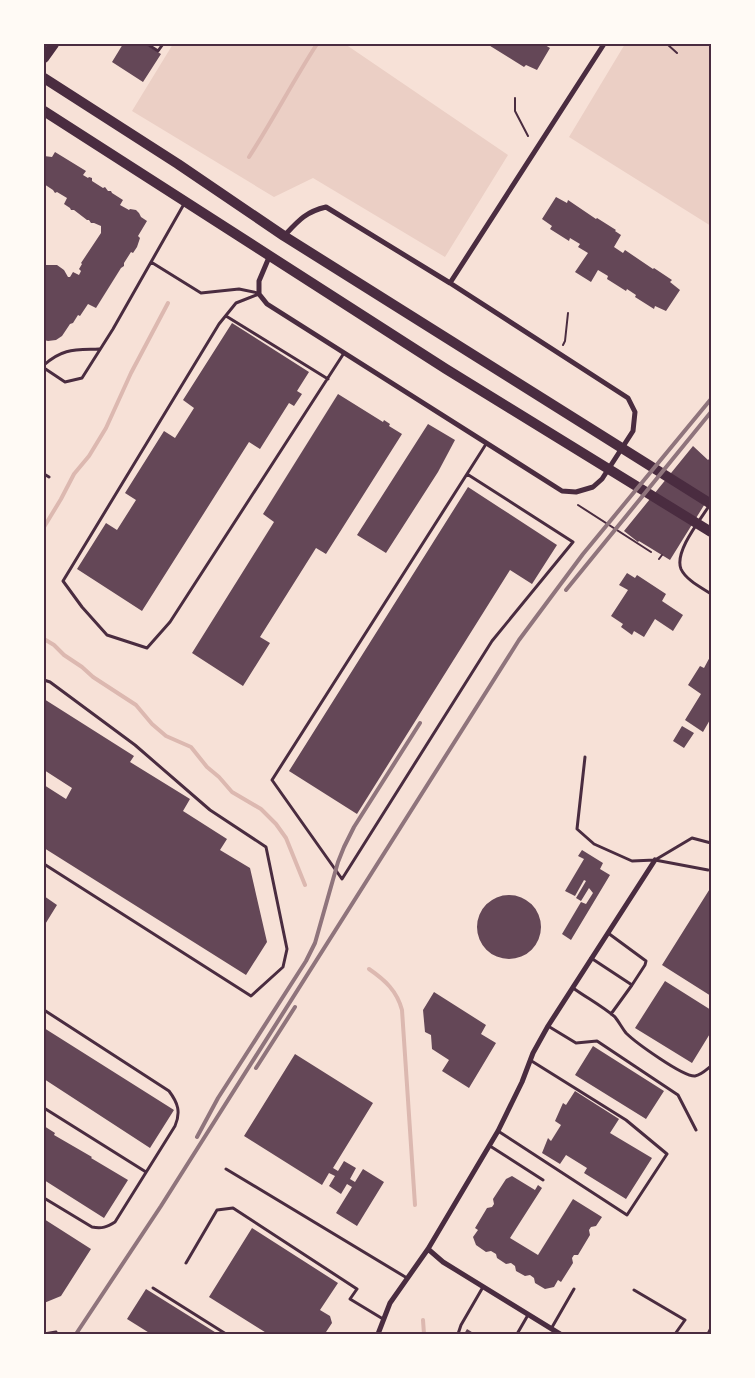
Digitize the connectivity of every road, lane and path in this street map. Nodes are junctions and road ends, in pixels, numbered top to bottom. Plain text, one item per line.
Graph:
1 (54, 44) edge
2 (147, 44) edge
3 (163, 44) edge
4 (604, 44) edge
5 (667, 44) edge
6 (676, 53) dead end
7 (44, 58) edge
8 (44, 78) edge
9 (515, 98) dead end
10 (44, 111) edge
11 (528, 136) dead end
12 (186, 201) junction
13 (284, 236) junction
14 (270, 254) junction
15 (151, 262) junction
16 (450, 283) junction
17 (259, 294) junction
18 (568, 313) dead end
19 (226, 316) junction
20 (100, 349) junction
21 (344, 353) junction
22 (560, 353) junction
23 (44, 367) edge
24 (328, 379) junction
25 (487, 443) junction
26 (44, 474) edge
27 (467, 474) junction
28 (49, 477) dead end
29 (711, 504) edge
30 (578, 505) dead end
31 (711, 532) edge
32 (651, 552) dead end
33 (662, 555) dead end
34 (660, 559) dead end
35 (711, 594) edge
36 (44, 680) edge
37 (585, 757) dead end
38 (711, 843) edge
39 (654, 860) junction
40 (44, 864) edge
41 (708, 870) dead end
42 (607, 933) junction
43 (591, 958) junction
44 (632, 985) junction
45 (572, 988) junction
46 (44, 1010) edge
47 (611, 1014) junction
48 (548, 1026) junction
49 (530, 1060) junction
50 (711, 1066) edge
51 (44, 1108) edge
52 (696, 1130) dead end
53 (498, 1131) junction
54 (489, 1146) junction
55 (226, 1169) dead end
56 (146, 1172) junction
57 (543, 1180) dead end
58 (44, 1198) edge
59 (428, 1249) junction
60 (186, 1262) dead end
61 (408, 1279) junction
62 (484, 1286) junction
63 (152, 1288) dead end
64 (574, 1289) dead end
65 (634, 1290) dead end
66 (528, 1315) junction
67 (383, 1319) junction
68 (711, 1328) edge
69 (551, 1329) junction
70 (56, 1332) dead end
71 (44, 1334) edge
72 (226, 1334) edge
73 (378, 1334) edge
74 (458, 1334) edge
75 (517, 1334) edge
76 (560, 1334) edge
77 (675, 1334) edge
78 (708, 1334) edge

1 - 7 main road
2 - 3 lane
4 - 16 street
5 - 6 path
8 - 13 main road
9 - 11 path
10 - 12 main road
12 - 14 main road
12 - 15 lane
13 - 16 street
13 - 29 main road
14 - 17 street
14 - 31 main road
15 - 17 lane
15 - 20 lane
16 - 22 street
17 - 19 lane
17 - 21 street
18 - 22 path
19 - 24 lane
19 - 24 lane
20 - 23 lane
20 - 23 lane
21 - 24 lane
21 - 25 street
22 - 25 street
25 - 27 lane
26 - 28 lane
27 - 27 lane
29 - 35 lane
30 - 32 path
33 - 34 path
36 - 40 lane
37 - 39 lane
38 - 39 lane
39 - 41 lane
39 - 42 street
42 - 43 street
42 - 44 lane
43 - 44 lane
43 - 45 street
44 - 47 lane
45 - 47 lane
45 - 48 street
46 - 56 lane
47 - 50 lane
48 - 49 street
48 - 52 lane
49 - 53 street
49 - 53 lane
51 - 56 lane
53 - 54 street
54 - 57 lane
54 - 59 street
55 - 61 lane
56 - 58 lane
59 - 61 street
59 - 62 street
60 - 67 lane
61 - 67 street
62 - 66 street
62 - 74 lane
63 - 72 lane
64 - 69 lane
65 - 77 lane
66 - 69 street
66 - 75 lane
67 - 73 street
68 - 78 lane
69 - 76 street
70 - 71 lane

